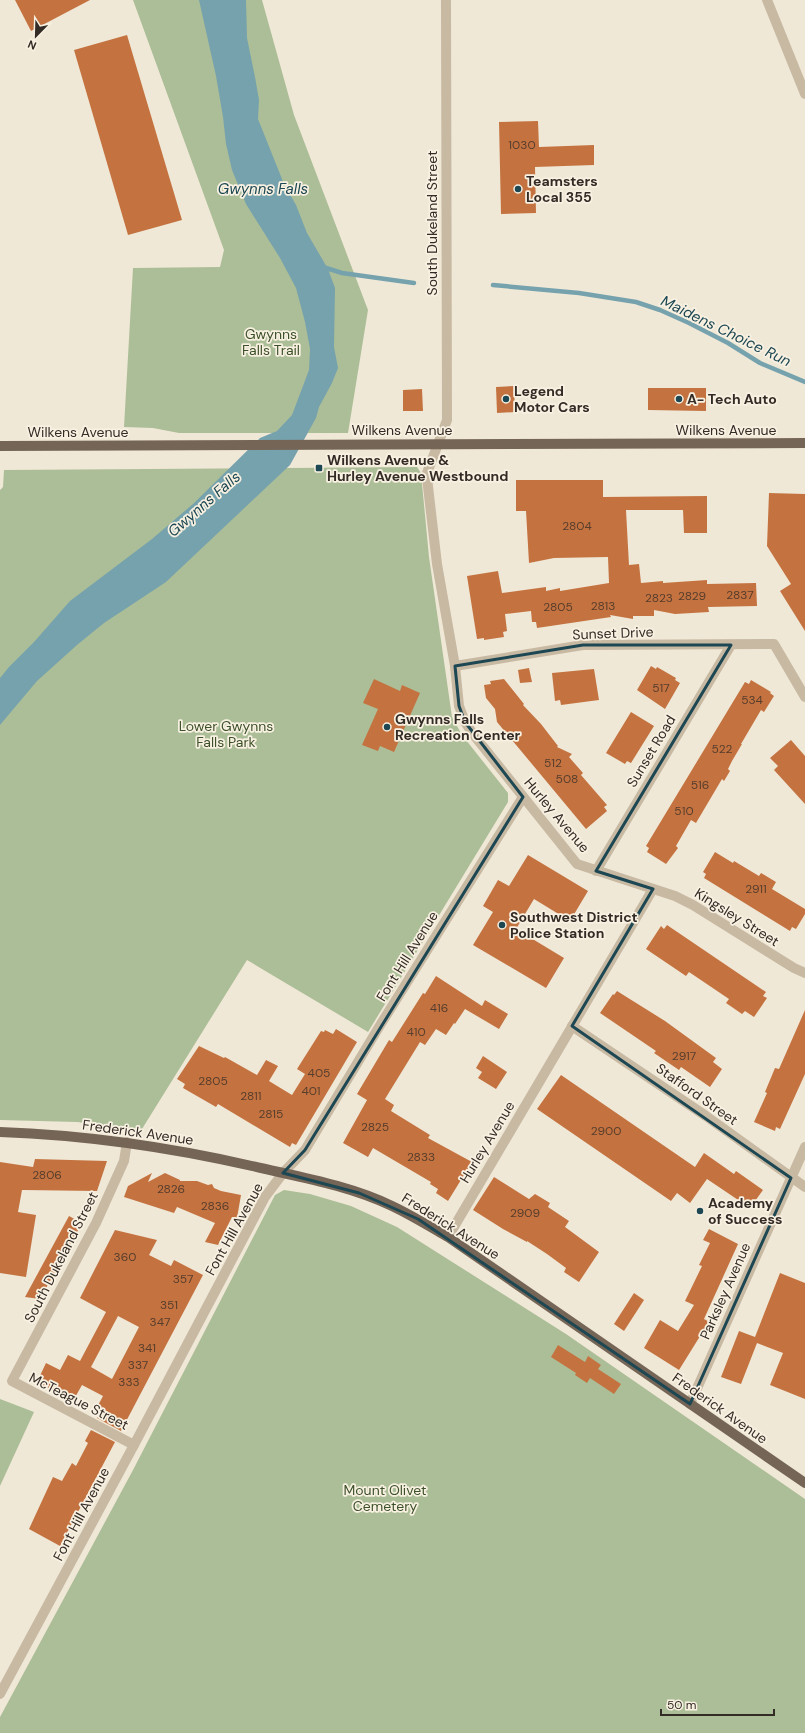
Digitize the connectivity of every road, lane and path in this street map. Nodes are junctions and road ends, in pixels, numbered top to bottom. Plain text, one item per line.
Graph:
1 (446, 0) edge
2 (767, 0) edge
3 (805, 94) edge
4 (805, 443) edge
5 (437, 444) junction
6 (4, 446) edge
7 (731, 645) junction
8 (455, 666) junction
9 (805, 697) edge
10 (523, 796) junction
11 (596, 871) junction
12 (653, 889) junction
13 (805, 974) edge
14 (572, 1026) junction
15 (0, 1132) edge
16 (127, 1142) junction
17 (805, 1147) edge
18 (283, 1173) junction
19 (791, 1178) junction
20 (805, 1187) edge
21 (448, 1237) junction
22 (12, 1382) joint
23 (690, 1404) junction
24 (134, 1445) junction
25 (805, 1483) edge
26 (0, 1694) edge

1 - 5 street, South Dukeland Street
2 - 3 street
4 - 5 main road, Wilkens Avenue
5 - 6 main road, Wilkens Avenue
5 - 8 street, Hurley Avenue
7 - 8 street, Sunset Drive
7 - 9 street, Sunset Drive
7 - 11 street, Sunset Road
8 - 10 street, Hurley Avenue
10 - 11 street, Hurley Avenue
10 - 18 street, Font Hill Avenue
11 - 12 street, Hurley Avenue
12 - 13 street, Kingsley Street
12 - 14 street, Hurley Avenue
14 - 19 street, Stafford Street
14 - 21 street, Hurley Avenue
15 - 16 main road, Frederick Avenue
16 - 18 main road, Frederick Avenue
16 - 22 street, South Dukeland Street
17 - 19 street, Parksley Avenue
18 - 21 main road, Frederick Avenue
18 - 24 street, Font Hill Avenue
19 - 20 street, Stafford Street
19 - 23 street, Parksley Avenue
21 - 23 main road, Frederick Avenue
22 - 24 street, McTeague Street
23 - 25 main road, Frederick Avenue
24 - 26 street, Font Hill Avenue

